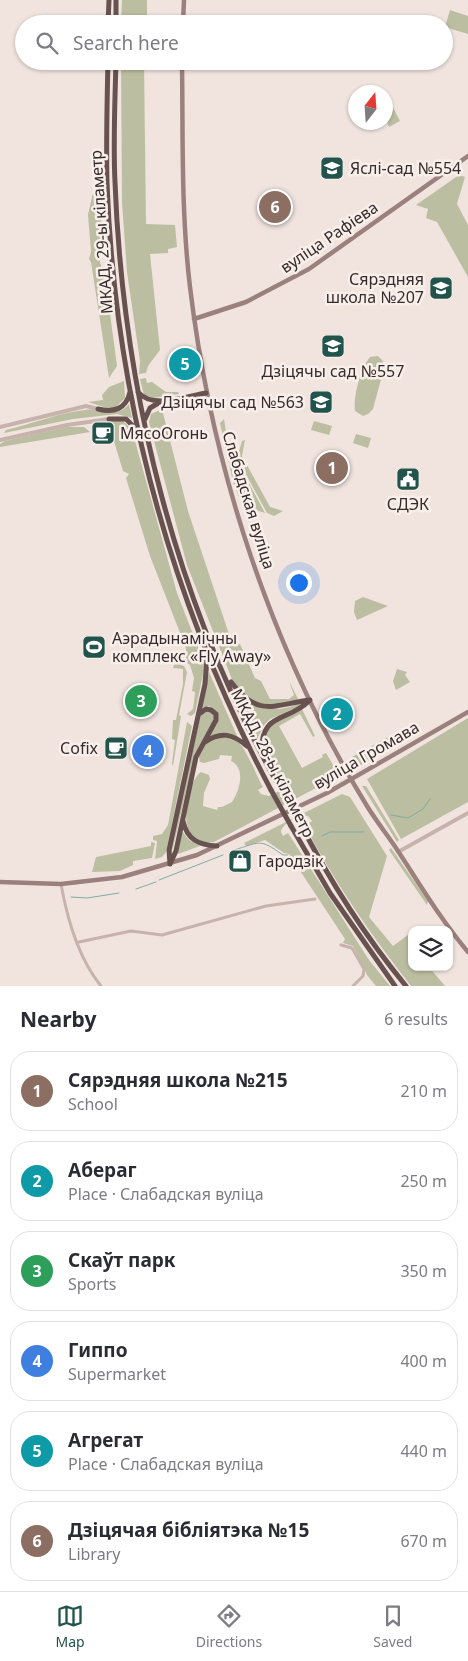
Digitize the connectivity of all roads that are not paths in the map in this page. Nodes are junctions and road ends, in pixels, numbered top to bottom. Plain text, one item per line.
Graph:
1 (109, 0) edge
2 (116, 0) edge
3 (184, 0) edge
4 (108, 15) edge
5 (116, 15) edge
6 (183, 15) edge
7 (108, 70) edge
8 (116, 70) edge
9 (182, 70) edge
10 (468, 156) edge
11 (194, 319) junction
12 (130, 389) junction
13 (138, 391) junction
14 (206, 393) junction
15 (140, 399) joint
16 (132, 400) joint
17 (162, 401) junction
18 (98, 409) joint
19 (109, 419) joint
20 (144, 422) junction
21 (0, 427) edge
22 (138, 433) junction
23 (0, 440) edge
24 (206, 654) junction
25 (224, 674) junction
26 (310, 700) junction
27 (468, 712) edge
28 (198, 715) junction
29 (203, 744) junction
30 (249, 748) junction
31 (262, 757) junction
32 (351, 779) junction
33 (468, 813) edge
34 (183, 819) junction
35 (217, 846) junction
36 (398, 852) junction
37 (167, 865) junction
38 (0, 882) edge
39 (61, 884) junction
40 (315, 899) dead end
41 (78, 942) junction
42 (341, 945) dead end
43 (468, 952) edge
44 (101, 986) edge
45 (353, 986) edge
46 (395, 986) edge
47 (406, 986) edge

1 - 4 highway
2 - 5 highway
3 - 6 main road
7 - 12 highway, МКАД, 29-ы кіламетр
8 - 13 highway, МКАД, 29-ы кіламетр
9 - 11 main road, Слабадская вуліца
10 - 11 main road, вуліца Рафіева
11 - 14 main road, Слабадская вуліца
12 - 16 highway, МКАД, 29-ы кіламетр
12 - 18 highway
13 - 15 highway, МКАД, 29-ы кіламетр
13 - 17 highway
14 - 17 highway
14 - 26 main road, Слабадская вуліца
15 - 20 highway, МКАД, 28-ы кіламетр
16 - 22 highway, МКАД, 28-ы кіламетр
17 - 20 highway
18 - 21 street
19 - 22 highway
19 - 23 street
20 - 25 highway, МКАД, 28-ы кіламетр
22 - 24 highway, МКАД, 28-ы кіламетр
24 - 28 highway
24 - 30 highway, МКАД, 28-ы кіламетр
25 - 26 highway
25 - 31 highway, МКАД, 28-ы кіламетр
26 - 31 highway
26 - 32 main road, Слабадская вуліца
27 - 32 main road, вуліца Громава
28 - 29 highway
28 - 37 highway
29 - 30 highway
29 - 34 highway
30 - 46 highway, МКАД, 28-ы кіламетр, bridge
31 - 47 highway, МКАД, 28-ы кіламетр, bridge
32 - 35 main road, вуліца Громава
32 - 36 main road, Слабадская вуліца
33 - 36 street
34 - 35 highway
34 - 37 highway
35 - 37 main road, вуліца Громава
36 - 43 main road, Слабадская вуліца
37 - 39 main road, вуліца Громава
38 - 39 main road, вуліца Громава
39 - 41 street
40 - 41 street
41 - 44 street
42 - 45 street

